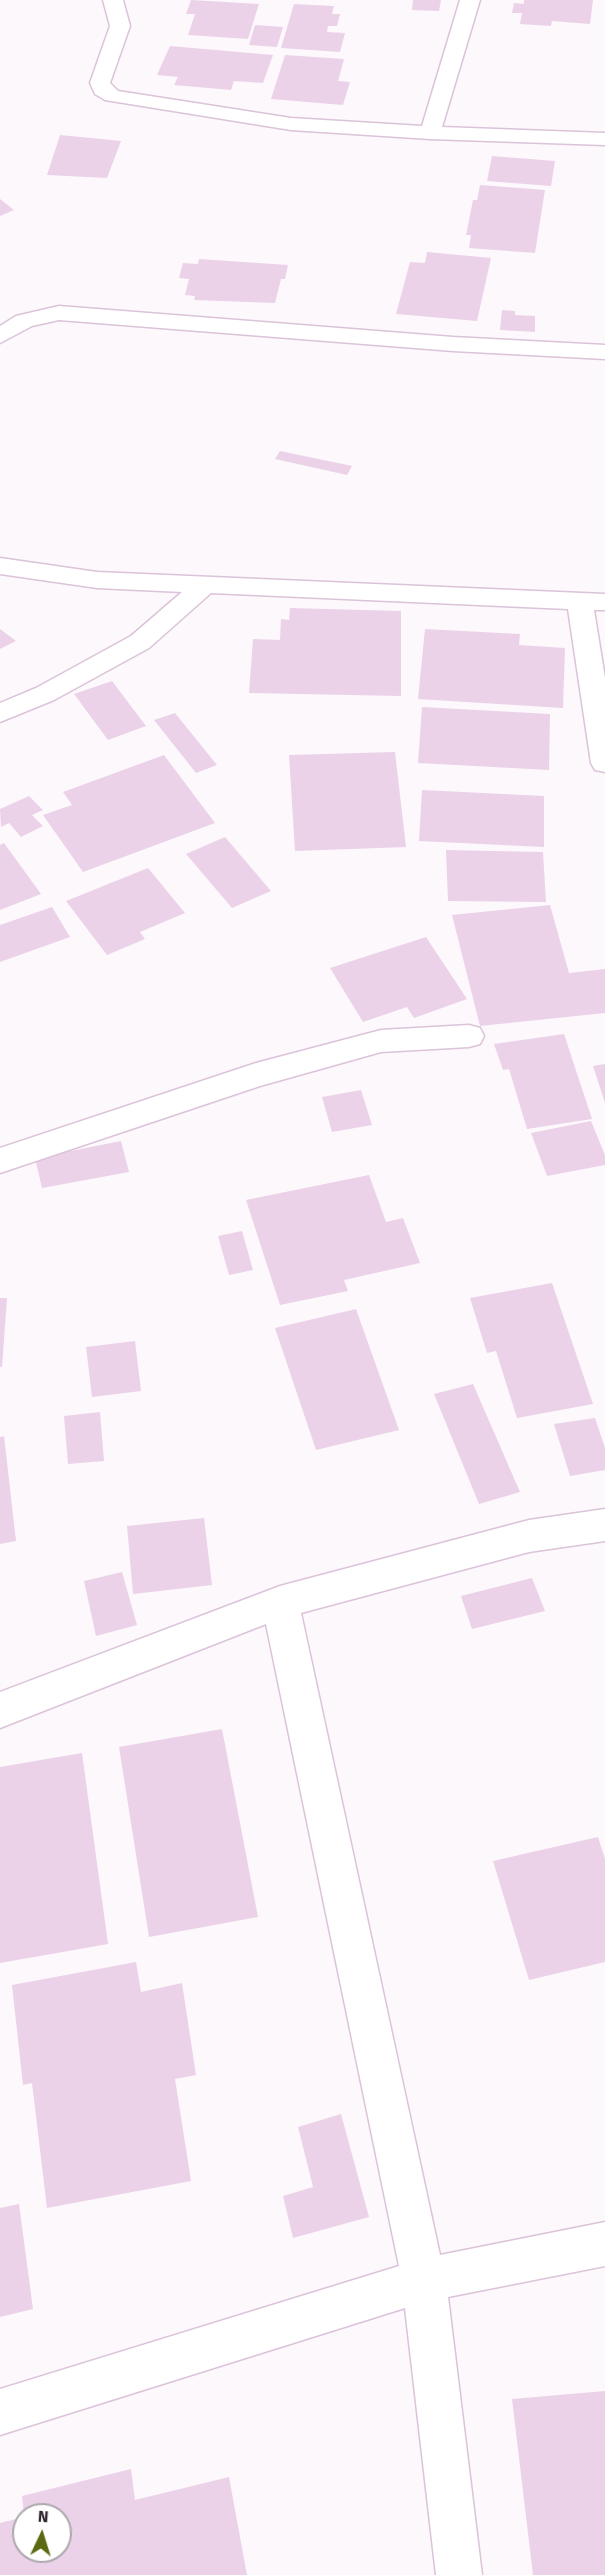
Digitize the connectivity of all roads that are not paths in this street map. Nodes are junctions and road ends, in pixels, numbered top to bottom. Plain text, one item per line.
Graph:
1 (113, 0) edge
2 (470, 0) edge
3 (430, 133) junction
4 (605, 139) edge
5 (0, 336) edge
6 (605, 352) edge
7 (0, 566) edge
8 (205, 585) junction
9 (592, 602) edge
10 (0, 713) edge
11 (605, 763) edge
12 (469, 1036) dead end
13 (0, 1161) edge
14 (605, 1525) edge
15 (280, 1602) junction
16 (0, 1710) edge
17 (605, 2244) edge
18 (424, 2280) junction
19 (0, 2412) edge
20 (459, 2575) edge

1 - 3 street
2 - 3 street
3 - 4 street
5 - 6 street
7 - 8 street
8 - 9 street
8 - 10 street
9 - 11 street
12 - 13 street
14 - 15 street
15 - 16 street
15 - 18 street
17 - 18 street
18 - 19 street
18 - 20 street

